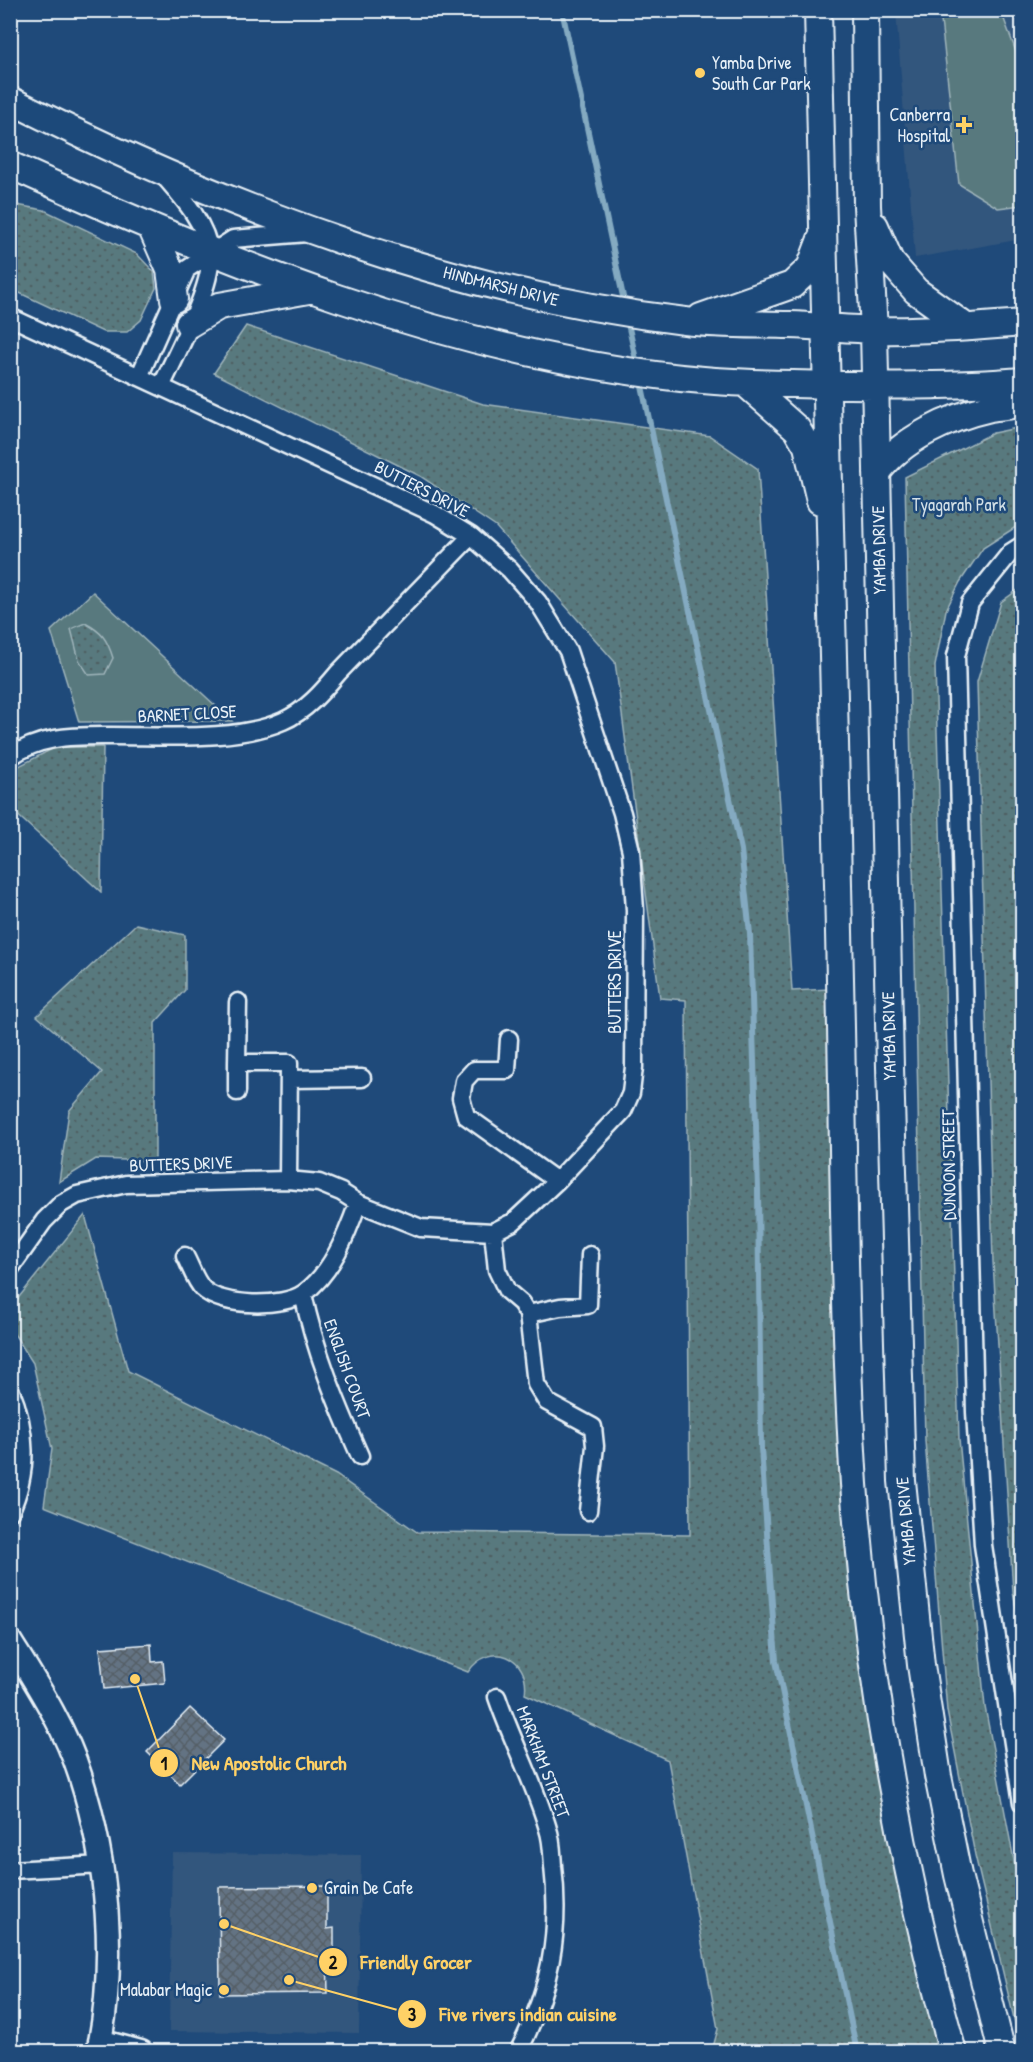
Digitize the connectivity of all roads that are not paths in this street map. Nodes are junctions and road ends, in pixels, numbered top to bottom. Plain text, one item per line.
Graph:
1 (818, 10) edge
2 (866, 10) edge
3 (10, 100) edge
4 (10, 165) edge
5 (157, 167) junction
6 (867, 206) junction
7 (152, 229) junction
8 (321, 232) junction
9 (823, 232) junction
10 (210, 253) junction
11 (312, 290) junction
12 (174, 299) junction
13 (10, 317) edge
14 (680, 320) junction
15 (1023, 323) edge
16 (189, 324) junction
17 (827, 327) junction
18 (966, 327) junction
19 (874, 330) junction
20 (139, 377) junction
21 (1023, 381) edge
22 (744, 383) junction
23 (828, 384) junction
24 (876, 385) junction
25 (161, 387) junction
26 (1023, 403) edge
27 (877, 473) junction
28 (471, 536) junction
29 (1023, 545) edge
30 (832, 548) junction
31 (10, 757) edge
32 (238, 1002) dead end
33 (509, 1039) dead end
34 (237, 1063) junction
35 (362, 1078) dead end
36 (290, 1079) junction
37 (237, 1092) dead end
38 (288, 1180) junction
39 (557, 1181) junction
40 (358, 1203) junction
41 (493, 1232) junction
42 (590, 1255) dead end
43 (185, 1256) dead end
44 (10, 1269) edge
45 (303, 1294) junction
46 (528, 1314) junction
47 (10, 1389) edge
48 (360, 1456) dead end
49 (588, 1511) dead end
50 (10, 1512) edge
51 (10, 1641) edge
52 (497, 1696) dead end
53 (1023, 1803) edge
54 (103, 1865) junction
55 (10, 1870) edge
56 (99, 2046) edge
57 (141, 2052) edge
58 (518, 2052) edge
59 (953, 2052) edge
60 (1002, 2052) edge

1 - 9 main road
2 - 6 main road, YAMBA DRIVE
3 - 5 main road, HINDMARSH DRIVE
4 - 7 main road
5 - 8 main road, HINDMARSH DRIVE
5 - 10 street
6 - 18 main road
6 - 19 main road, YAMBA DRIVE
7 - 10 main road
7 - 12 main road
8 - 10 street
8 - 14 main road, HINDMARSH DRIVE
9 - 14 main road
9 - 17 main road
10 - 11 main road
10 - 12 street
10 - 16 street
11 - 16 main road
11 - 22 main road
12 - 20 street
13 - 20 street, BUTTERS DRIVE
14 - 17 main road, HINDMARSH DRIVE
15 - 18 main road, HINDMARSH DRIVE
16 - 25 street
17 - 19 main road, HINDMARSH DRIVE
17 - 23 main road
18 - 19 main road, HINDMARSH DRIVE
19 - 24 main road, YAMBA DRIVE
20 - 25 street, BUTTERS DRIVE
21 - 24 main road
22 - 23 main road
22 - 30 main road
23 - 24 main road
23 - 30 main road
24 - 27 main road, YAMBA DRIVE
25 - 28 street, BUTTERS DRIVE
26 - 27 main road
27 - 60 main road, YAMBA DRIVE
28 - 31 street, BARNET CLOSE
28 - 39 street, BUTTERS DRIVE
29 - 53 street, DUNOON STREET
30 - 59 main road
32 - 34 street
33 - 39 street
34 - 36 street
34 - 37 street
35 - 36 street
36 - 38 street
38 - 40 street, BUTTERS DRIVE
38 - 44 street, BUTTERS DRIVE
39 - 41 street, BUTTERS DRIVE
40 - 41 street, BUTTERS DRIVE
40 - 45 street
41 - 46 street
42 - 46 street
43 - 45 street
45 - 48 street, ENGLISH COURT
46 - 49 street
47 - 50 street
51 - 54 street
52 - 58 street, MARKHAM STREET
54 - 55 street
54 - 56 street
56 - 57 street

